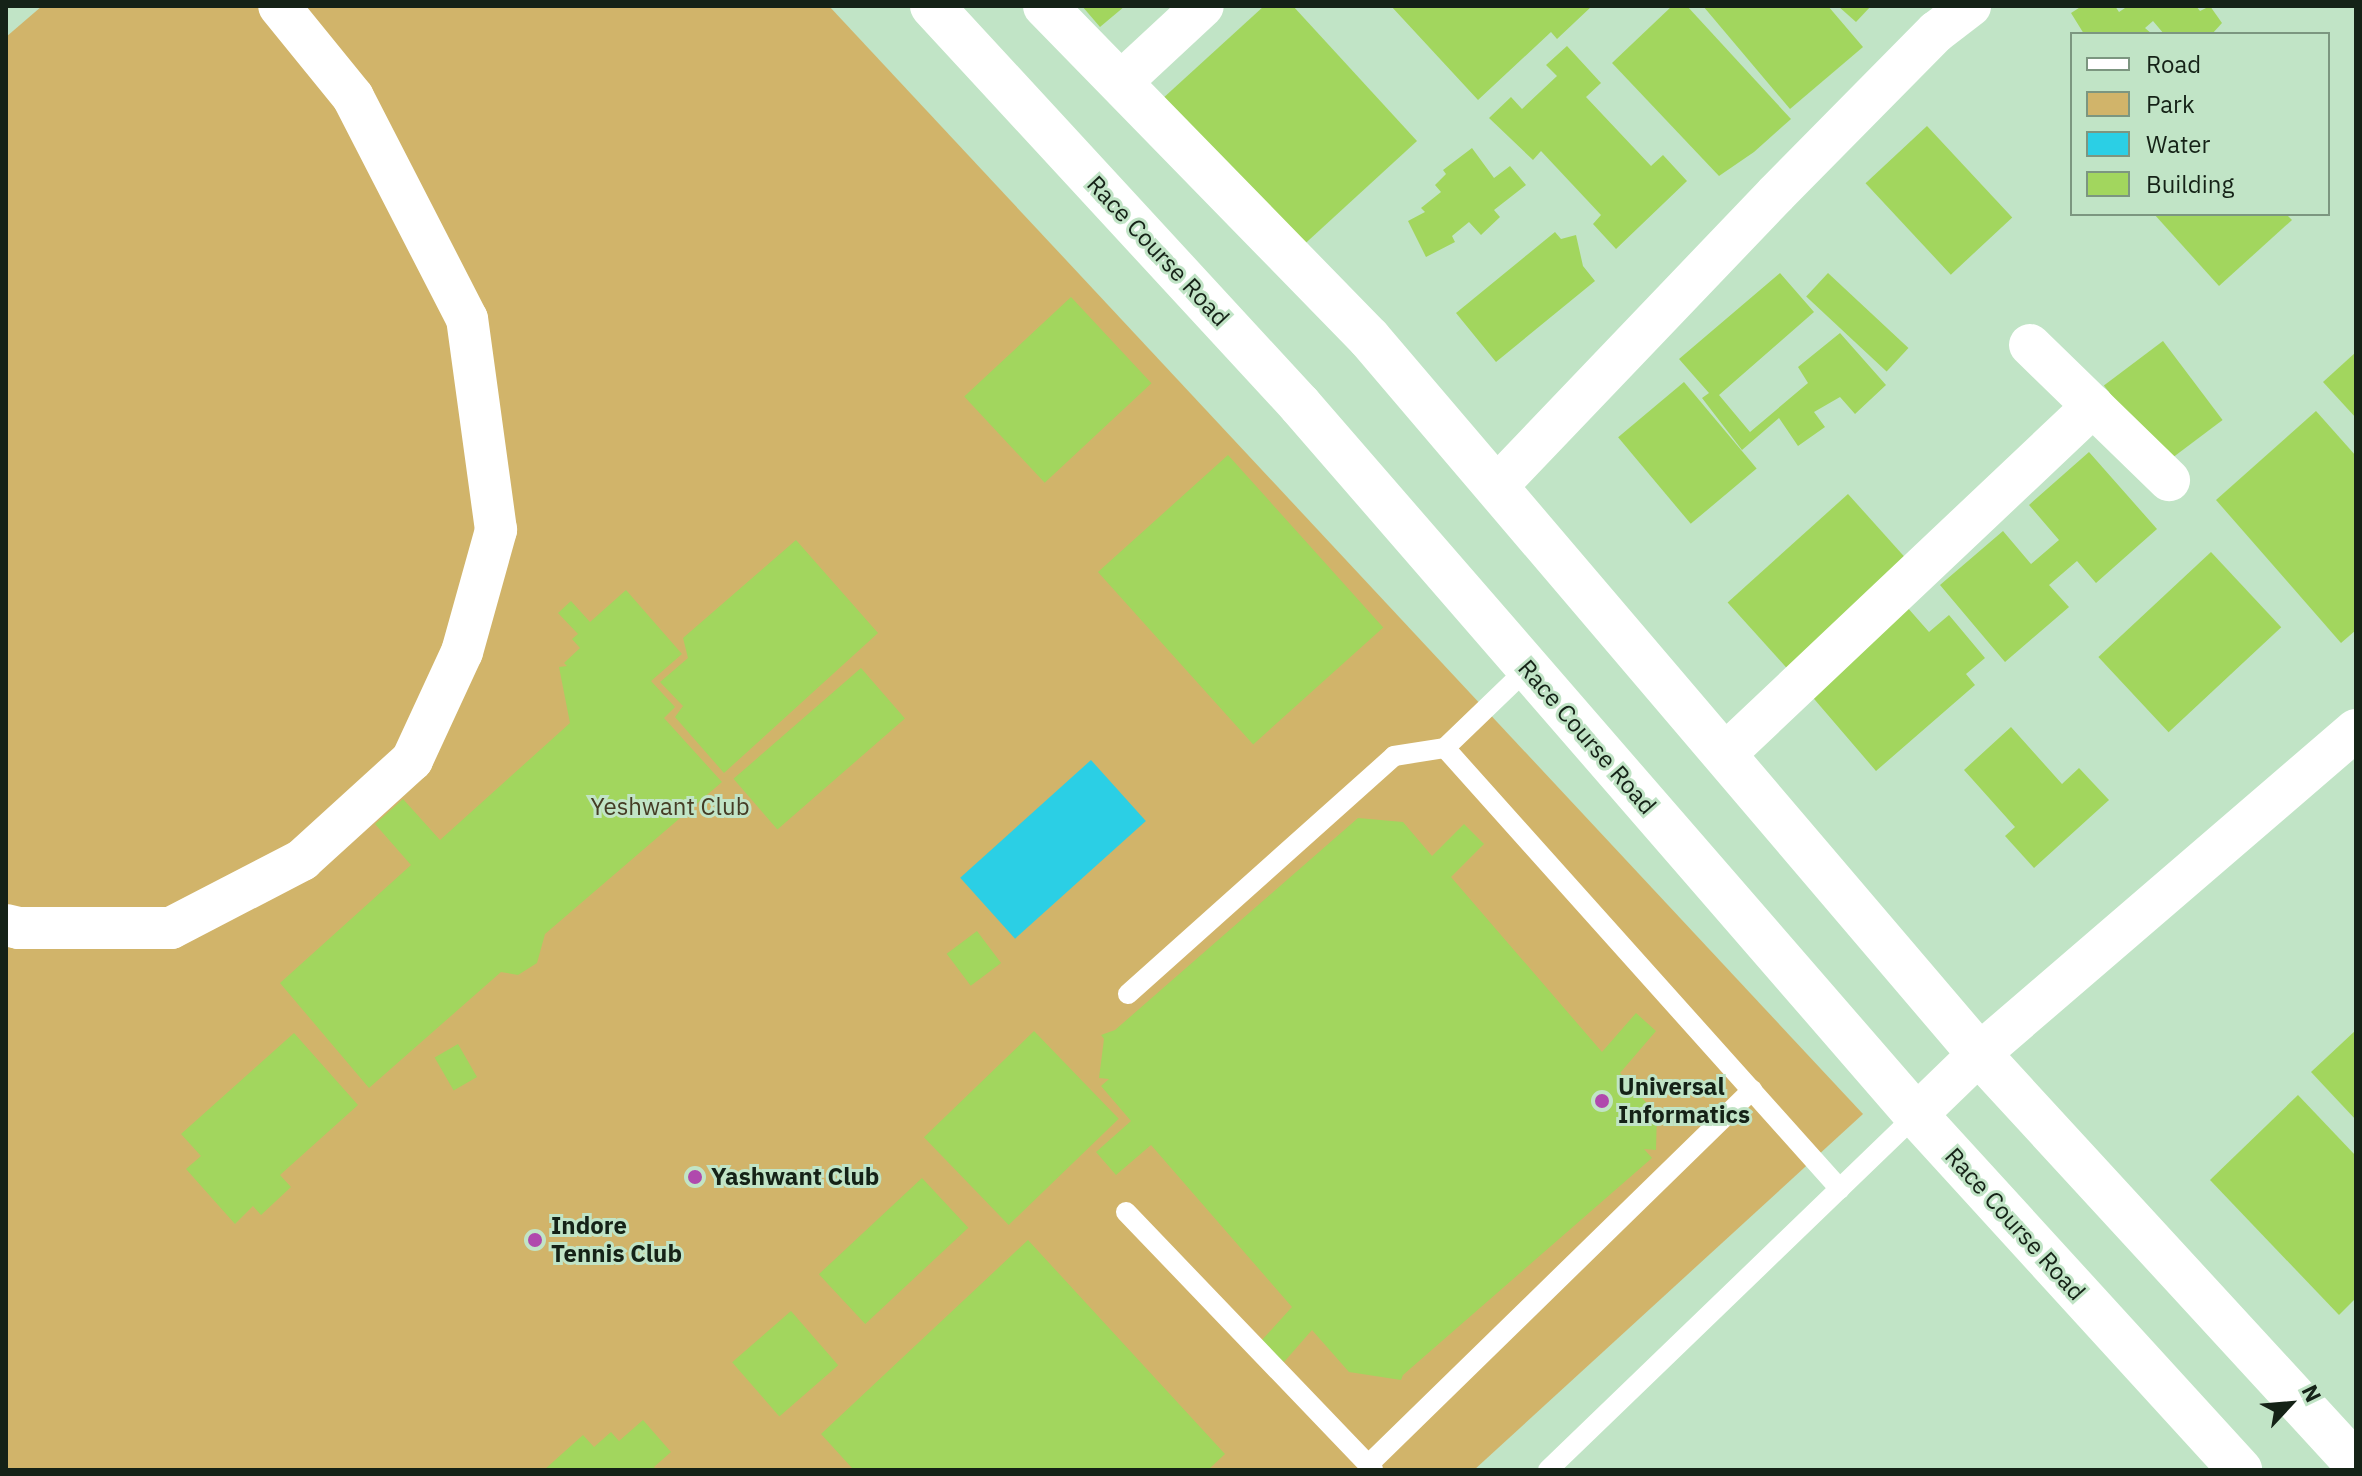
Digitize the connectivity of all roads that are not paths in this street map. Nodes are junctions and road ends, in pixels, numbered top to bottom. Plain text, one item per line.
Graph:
1 (279, 6) edge
2 (932, 6) edge
3 (1045, 6) edge
4 (1203, 6) edge
5 (1970, 6) edge
6 (1120, 83) junction
7 (2030, 345) dead end
8 (2093, 406) junction
9 (2169, 480) dead end
10 (1496, 487) junction
11 (1528, 668) junction
12 (2356, 730) edge
13 (1445, 748) junction
14 (1724, 755) junction
15 (6, 925) edge
16 (1128, 994) dead end
17 (1979, 1054) junction
18 (1752, 1090) junction
19 (1916, 1115) junction
20 (1840, 1189) junction
21 (1126, 1212) dead end
22 (2356, 1464) edge
23 (1371, 1467) edge
24 (1548, 1470) edge
25 (2240, 1470) edge

1 - 15 street
2 - 11 main road, Race Course Road
3 - 6 main road
4 - 6 street
5 - 10 street
6 - 10 main road
7 - 8 street
8 - 9 street
8 - 14 street
10 - 14 main road
11 - 13 lane
11 - 19 main road, Race Course Road
12 - 17 street
13 - 16 lane
13 - 18 lane
14 - 17 main road
17 - 19 street
17 - 22 main road
18 - 20 lane
18 - 23 lane
19 - 20 lane
19 - 25 main road, Race Course Road
20 - 24 lane
21 - 23 lane

